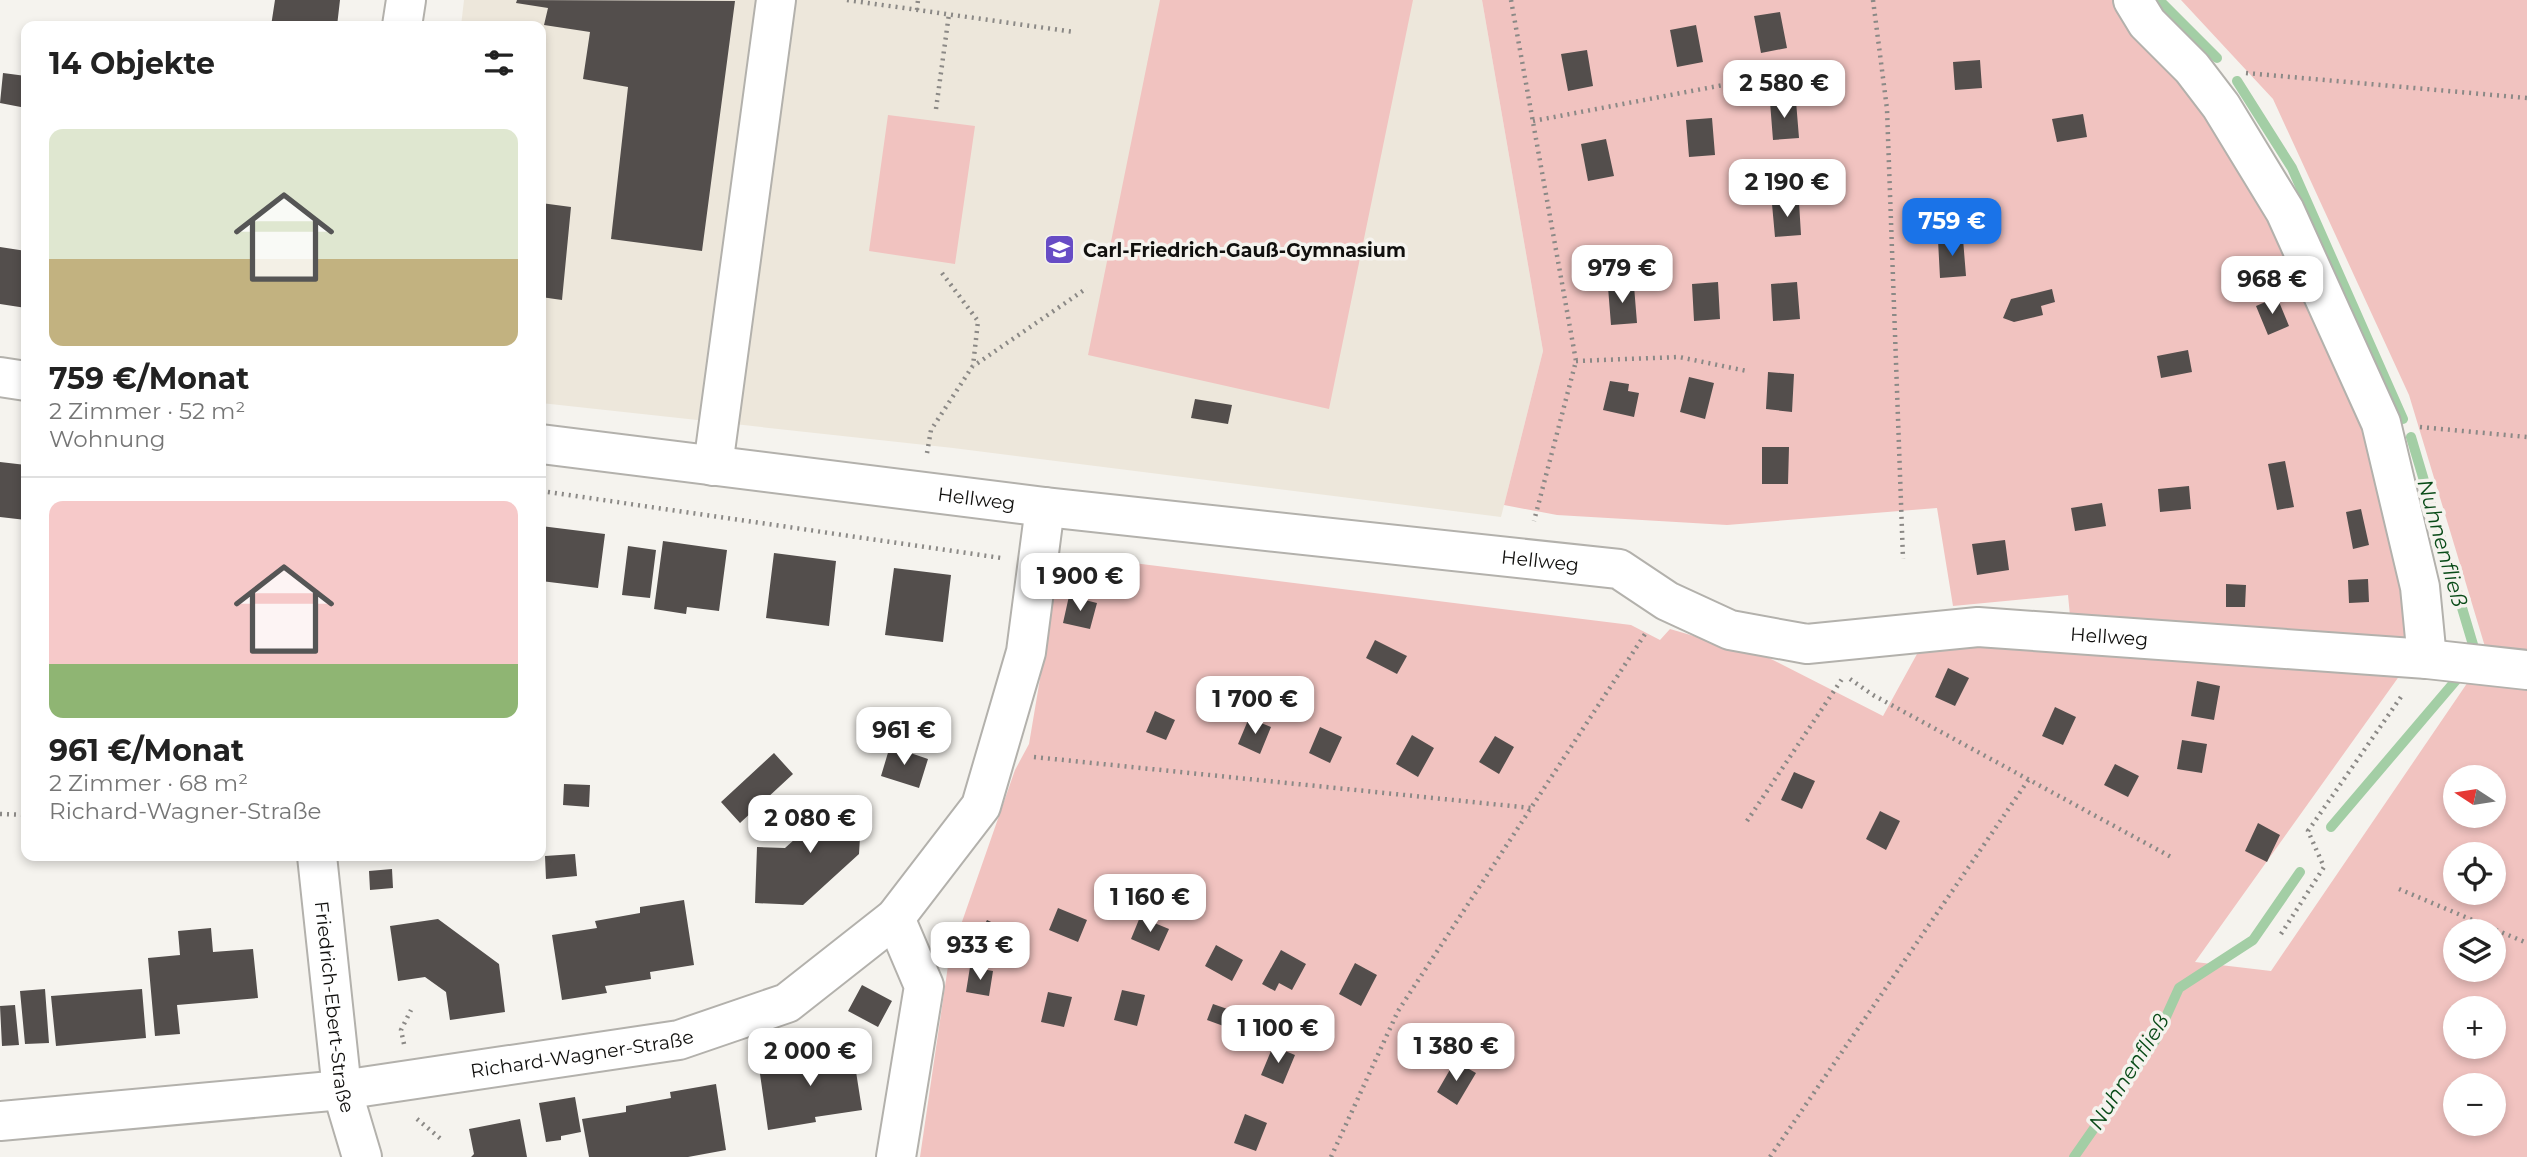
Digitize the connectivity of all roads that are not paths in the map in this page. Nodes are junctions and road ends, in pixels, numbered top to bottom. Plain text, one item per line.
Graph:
1 (406, 0) edge
2 (776, 0) edge
3 (2133, 0) edge
4 (403, 21) edge
5 (0, 377) edge
6 (21, 380) edge
7 (546, 445) edge
8 (713, 466) junction
9 (1031, 505) junction
10 (2427, 659) junction
11 (2527, 670) edge
12 (318, 861) edge
13 (895, 918) junction
14 (342, 1090) junction
15 (0, 1121) edge
16 (362, 1157) edge
17 (896, 1157) edge

1 - 4 street
2 - 8 street
3 - 10 street
5 - 6 street
7 - 8 street, Hellweg
8 - 9 street, Hellweg
9 - 10 street, Hellweg
9 - 13 street, Richard-Wagner-Straße
10 - 11 street, Hellweg
12 - 14 street, Friedrich-Ebert-Straße
13 - 14 street, Richard-Wagner-Straße
13 - 17 street
14 - 15 street, Richard-Wagner-Straße
14 - 16 street, Friedrich-Ebert-Straße

